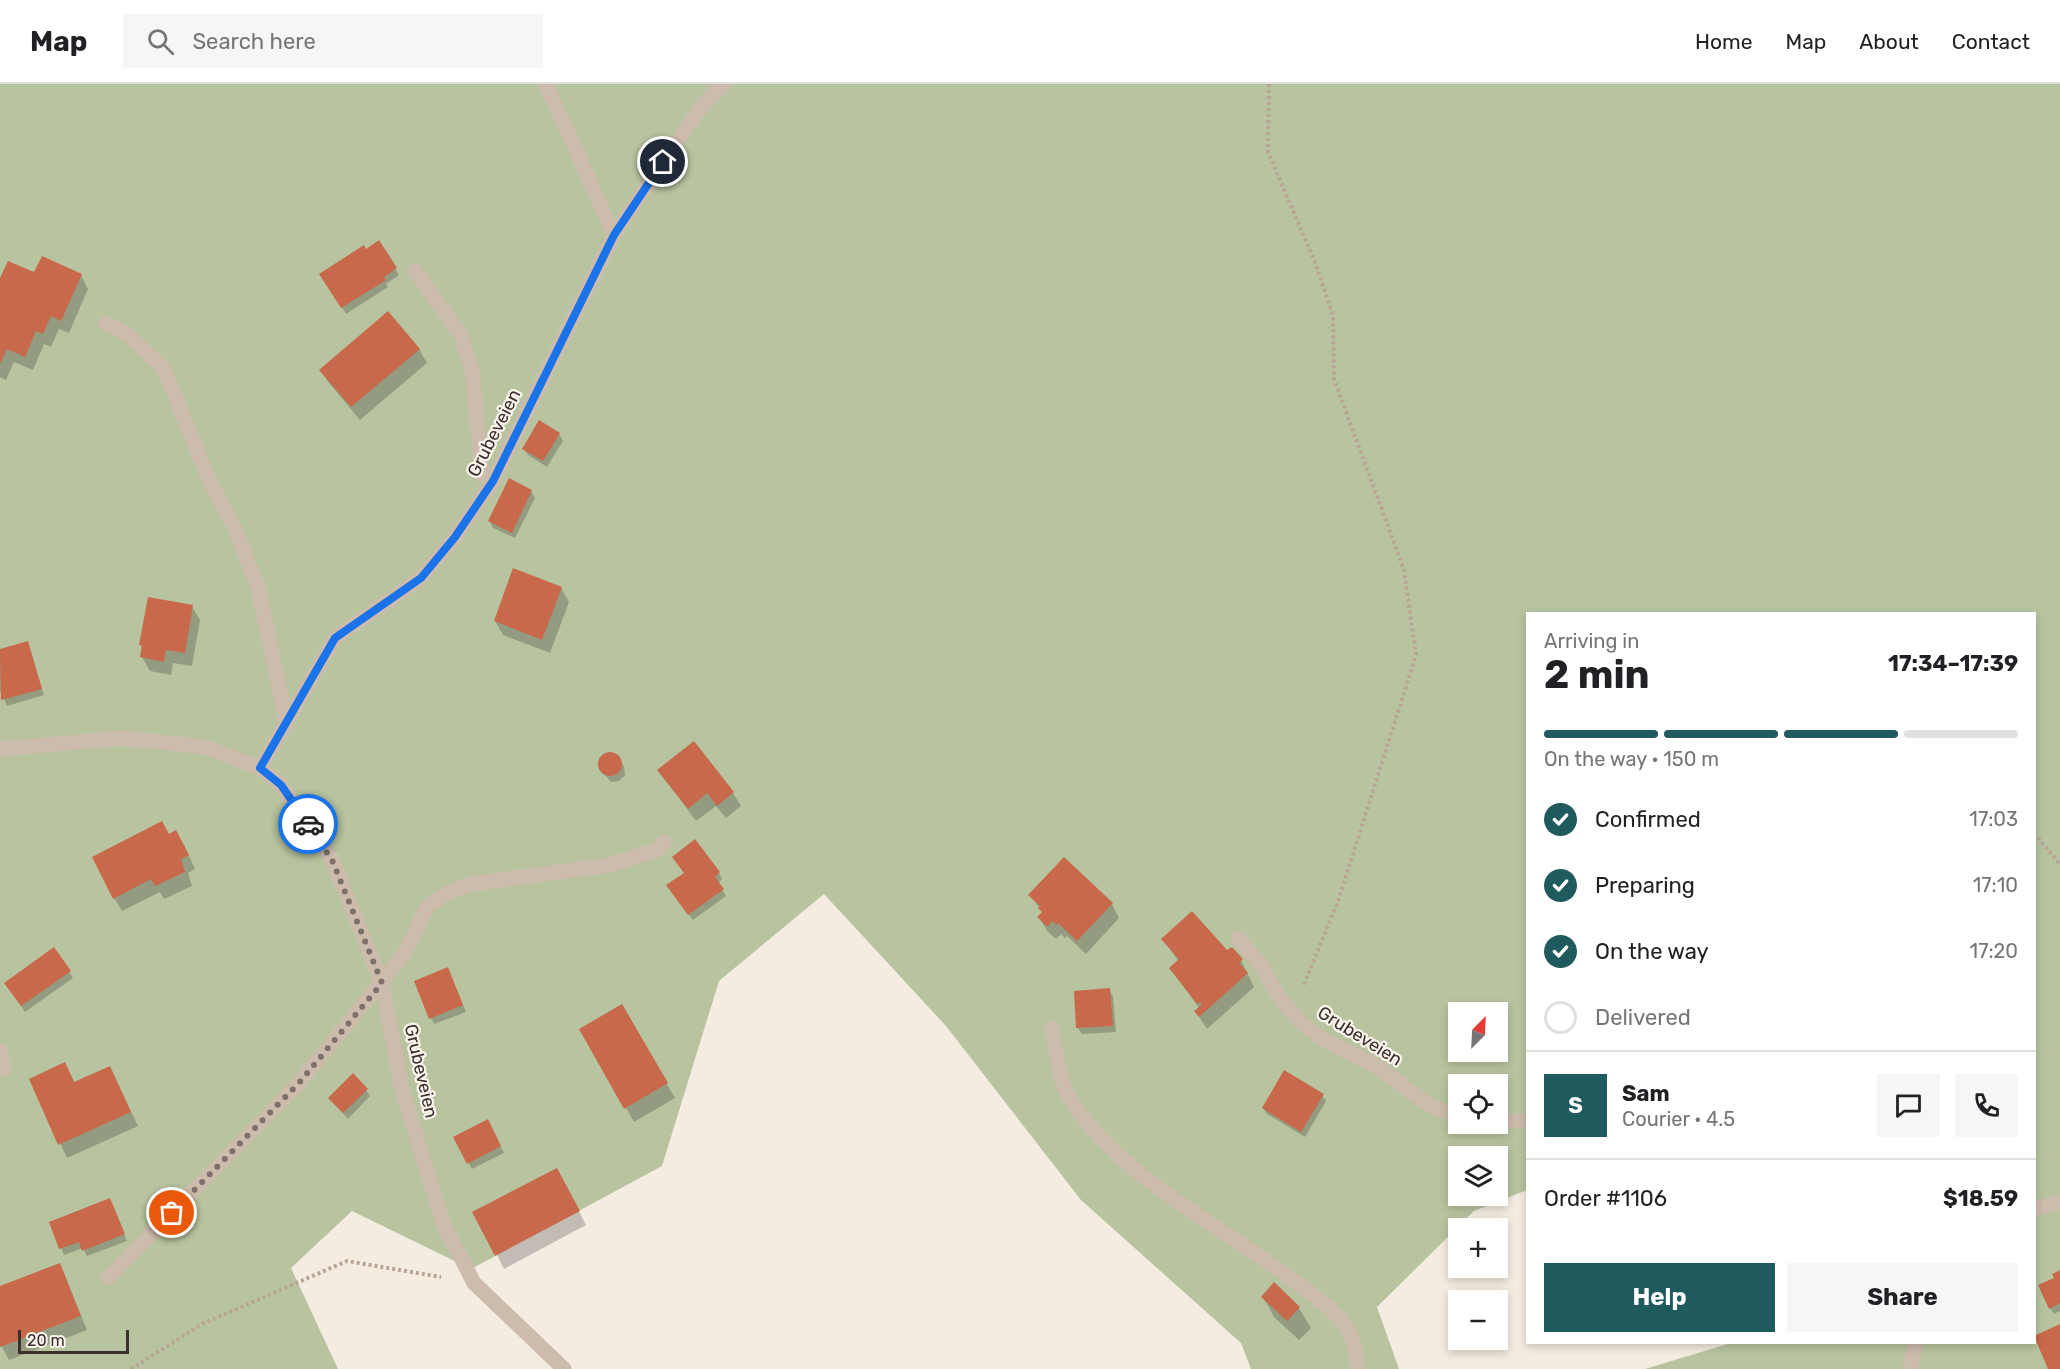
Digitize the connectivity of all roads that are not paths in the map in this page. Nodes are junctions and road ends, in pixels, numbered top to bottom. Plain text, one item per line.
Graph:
1 (546, 84) edge
2 (724, 84) edge
3 (614, 235) junction
4 (415, 270) dead end
5 (105, 323) dead end
6 (493, 481) junction
7 (287, 725) junction
8 (0, 749) edge
9 (260, 768) junction
10 (664, 842) dead end
11 (1238, 938) dead end
12 (382, 983) junction
13 (1052, 1028) dead end
14 (0, 1051) edge
15 (4, 1068) dead end
16 (1448, 1112) edge
17 (1508, 1121) edge
18 (1526, 1121) edge
19 (2060, 1202) edge
20 (2036, 1208) edge
21 (108, 1278) dead end
22 (1916, 1344) edge
23 (564, 1369) edge
24 (1358, 1369) edge
25 (1910, 1369) edge

1 - 3 street
2 - 3 street, Grubeveien
3 - 6 street, Grubeveien
4 - 6 street
5 - 7 street
6 - 7 street, Grubeveien
7 - 9 street, Grubeveien
8 - 9 street, Grubeveien
9 - 12 street, Grubeveien
10 - 12 street
11 - 16 street, Grubeveien
12 - 21 street
12 - 23 street, Grubeveien
13 - 24 street
14 - 15 street
17 - 18 street
19 - 20 street
22 - 25 street

